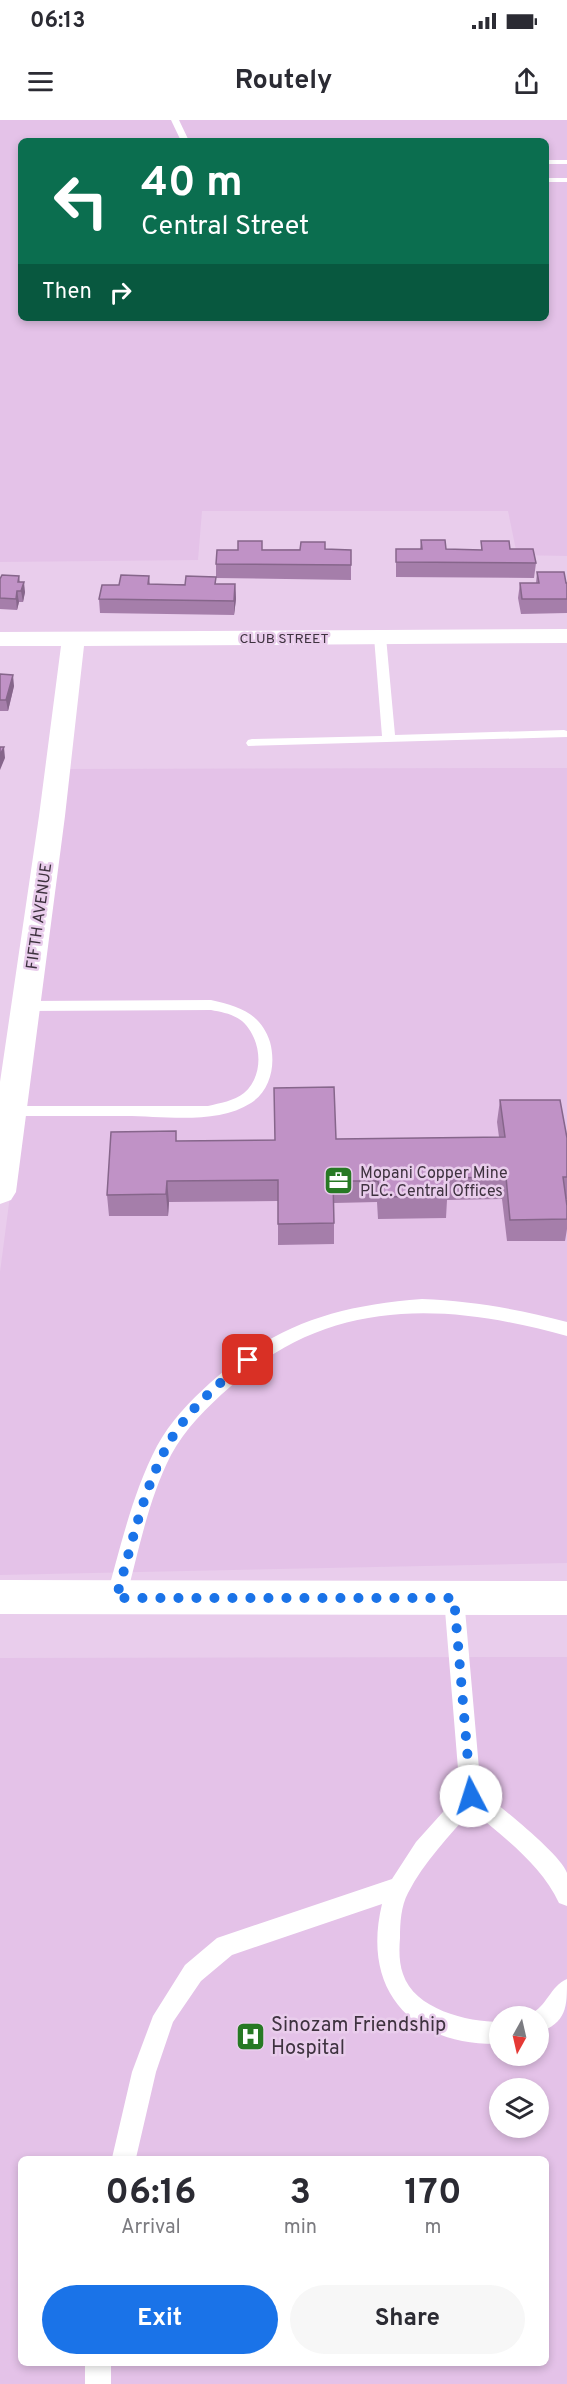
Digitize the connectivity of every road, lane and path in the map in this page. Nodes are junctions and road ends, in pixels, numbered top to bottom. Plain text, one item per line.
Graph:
1 (175, 120) edge
2 (184, 138) edge
3 (549, 162) edge
4 (567, 162) edge
5 (549, 180) edge
6 (567, 180) edge
7 (567, 636) edge
8 (380, 637) junction
9 (0, 639) edge
10 (73, 639) junction
11 (564, 734) dead end
12 (389, 739) junction
13 (252, 743) dead end
14 (26, 1006) junction
15 (11, 1111) junction
16 (0, 1192) edge
17 (567, 1329) edge
18 (0, 1597) edge
19 (116, 1598) junction
20 (454, 1598) junction
21 (567, 1598) edge
22 (471, 1796) junction
23 (398, 1888) junction
24 (567, 1895) edge
25 (567, 1990) edge
26 (549, 2015) edge
27 (489, 2034) edge
28 (124, 2156) edge
29 (98, 2366) edge
30 (98, 2384) edge

1 - 2 lane
3 - 4 lane
5 - 6 lane
7 - 8 street, CLUB STREET
8 - 10 street, CLUB STREET
8 - 12 lane
9 - 10 street, CLUB STREET
10 - 14 street, FIFTH AVENUE
11 - 12 lane
12 - 13 lane
14 - 15 street, FIFTH AVENUE
14 - 15 lane
15 - 16 street, FIFTH AVENUE
17 - 19 lane
18 - 19 street
19 - 20 street
20 - 21 street
20 - 22 lane
22 - 23 lane
22 - 24 lane
23 - 27 lane
23 - 28 lane
25 - 26 lane
29 - 30 lane

